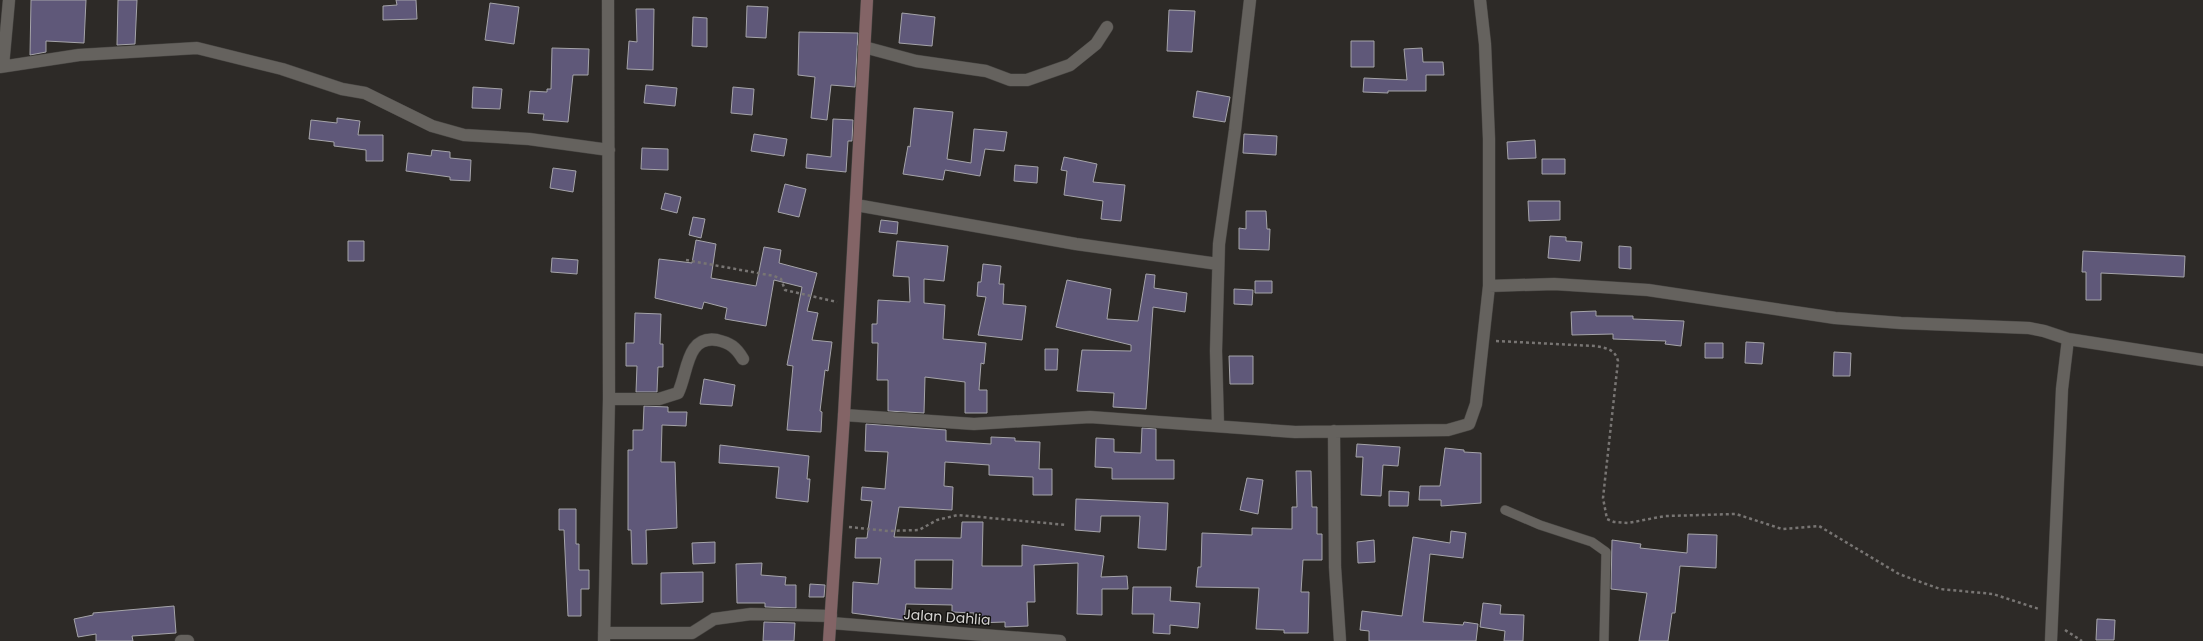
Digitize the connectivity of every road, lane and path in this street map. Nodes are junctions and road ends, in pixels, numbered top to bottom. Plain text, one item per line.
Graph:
1 (9, 0) edge
2 (608, 0) edge
3 (867, 0) edge
4 (1250, 0) edge
5 (1480, 0) edge
6 (1107, 27) dead end
7 (864, 47) junction
8 (2, 66) edge
9 (609, 150) junction
10 (856, 206) junction
11 (686, 260) dead end
12 (1218, 264) junction
13 (1489, 286) junction
14 (849, 305) junction
15 (2068, 339) junction
16 (1484, 341) junction
17 (743, 359) dead end
18 (2203, 360) edge
19 (609, 399) junction
20 (844, 415) junction
21 (1218, 426) junction
22 (1334, 431) junction
23 (1505, 510) dead end
24 (1067, 525) dead end
25 (836, 526) junction
26 (2052, 618) junction
27 (831, 619) junction
28 (604, 637) edge
29 (181, 641) edge
30 (188, 641) edge
31 (829, 641) edge
32 (1060, 641) edge
33 (1340, 641) edge
34 (1604, 641) edge
35 (2051, 641) edge
36 (2082, 641) edge

1 - 8 street
2 - 9 street
3 - 7 main road
4 - 12 street
5 - 13 street
6 - 7 street
7 - 10 main road
8 - 9 street
9 - 19 street
10 - 12 street
10 - 14 main road
11 - 14 path
12 - 21 street
13 - 15 street
13 - 16 street
14 - 20 main road
15 - 18 street
15 - 26 street
16 - 22 street
16 - 26 path
17 - 19 street
19 - 28 street
20 - 21 street
20 - 25 main road
21 - 22 street
22 - 33 street
23 - 34 lane
24 - 25 path
25 - 27 main road
26 - 35 street
26 - 36 path
27 - 28 street, Jalan Dahlia
27 - 31 main road
27 - 32 street, Jalan Dahlia
29 - 30 street

